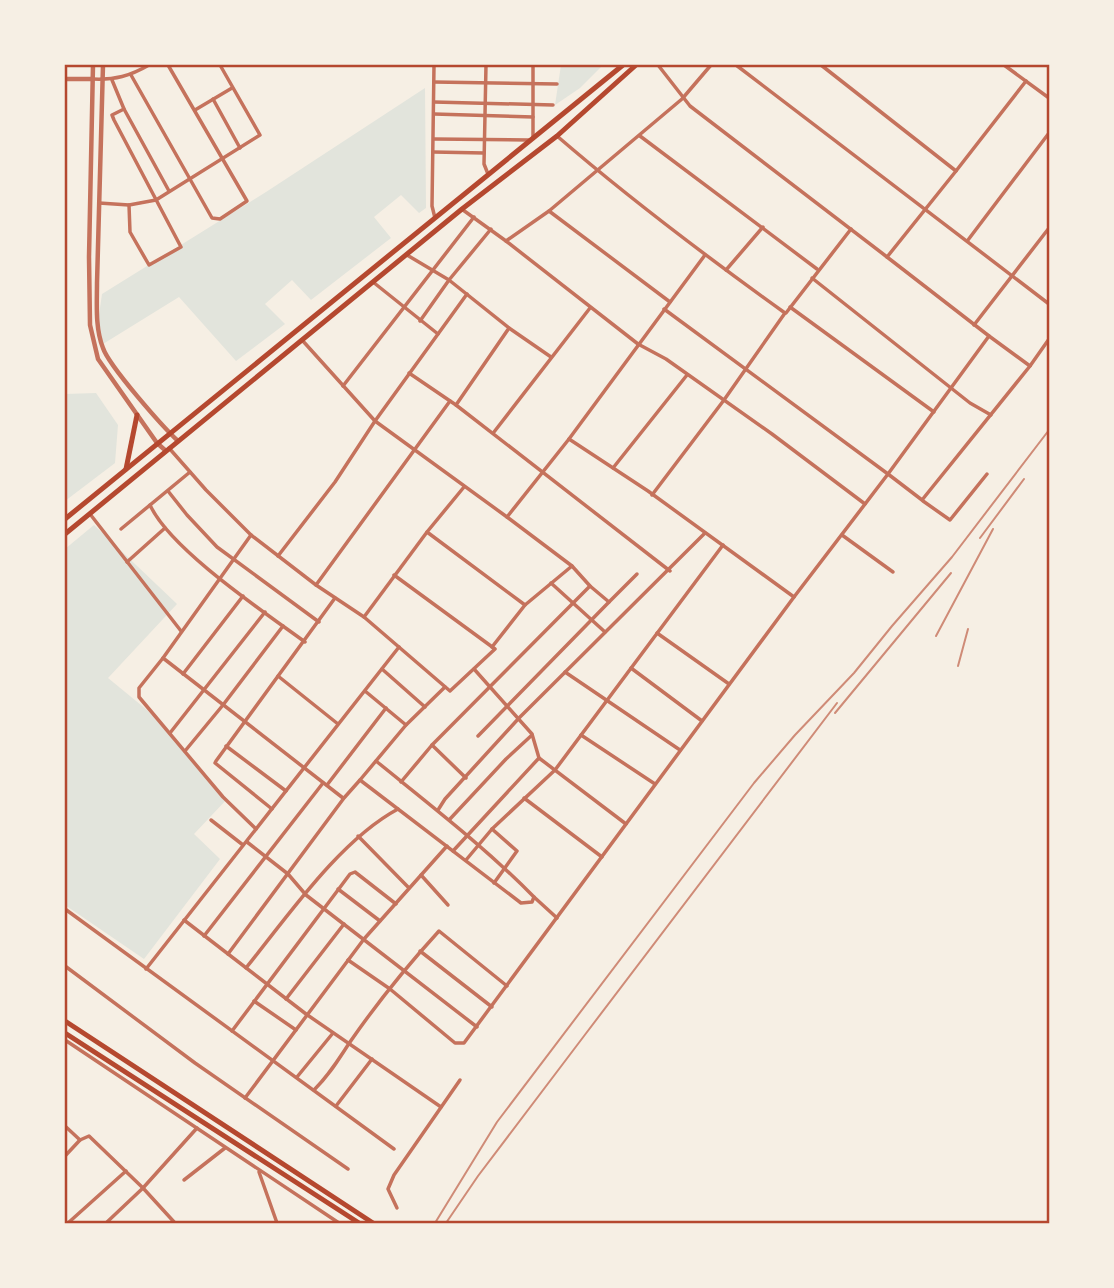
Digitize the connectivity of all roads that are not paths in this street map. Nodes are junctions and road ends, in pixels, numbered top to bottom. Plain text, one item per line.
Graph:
1 (93, 65) edge
2 (103, 65) edge
3 (149, 65) edge
4 (168, 65) edge
5 (220, 65) edge
6 (434, 65) edge
7 (486, 65) edge
8 (533, 65) edge
9 (623, 65) edge
10 (636, 65) edge
11 (658, 65) edge
12 (711, 65) edge
13 (736, 65) edge
14 (821, 65) edge
15 (1004, 65) edge
16 (131, 75) junction
17 (65, 79) edge
18 (93, 79) junction
19 (103, 80) junction
20 (112, 80) junction
21 (1026, 81) junction
22 (434, 82) junction
23 (486, 83) junction
24 (533, 83) junction
25 (556, 85) dead end
26 (232, 88) junction
27 (1049, 98) edge
28 (213, 99) junction
29 (682, 99) junction
30 (434, 102) junction
31 (485, 103) junction
32 (533, 104) junction
33 (554, 105) dead end
34 (124, 109) junction
35 (195, 110) junction
36 (434, 114) junction
37 (485, 116) junction
38 (533, 117) junction
39 (1049, 133) edge
40 (640, 135) junction
41 (557, 136) junction
42 (434, 139) junction
43 (531, 139) junction
44 (485, 141) junction
45 (240, 148) junction
46 (433, 152) junction
47 (484, 153) junction
48 (223, 159) junction
49 (596, 170) junction
50 (956, 171) junction
51 (488, 174) junction
52 (190, 179) junction
53 (169, 191) junction
54 (156, 200) junction
55 (99, 203) junction
56 (129, 205) junction
57 (462, 209) junction
58 (923, 210) junction
59 (549, 211) junction
60 (474, 217) junction
61 (435, 218) junction
62 (762, 227) junction
63 (1049, 228) edge
64 (491, 229) junction
65 (851, 229) junction
66 (968, 240) junction
67 (506, 242) junction
68 (407, 255) junction
69 (705, 255) junction
70 (887, 257) junction
71 (817, 269) junction
72 (434, 270) junction
73 (726, 270) junction
74 (1012, 277) junction
75 (812, 278) junction
76 (449, 280) junction
77 (373, 282) junction
78 (467, 294) junction
79 (670, 302) junction
80 (1049, 304) edge
81 (790, 307) junction
82 (404, 308) junction
83 (590, 308) junction
84 (664, 309) junction
85 (786, 313) junction
86 (421, 321) junction
87 (974, 325) junction
88 (509, 328) junction
89 (438, 334) junction
90 (989, 336) junction
91 (1049, 339) edge
92 (302, 340) junction
93 (638, 344) junction
94 (551, 357) junction
95 (1030, 366) junction
96 (746, 369) junction
97 (409, 373) junction
98 (687, 375) junction
99 (343, 386) junction
100 (952, 387) junction
101 (724, 400) junction
102 (450, 401) junction
103 (456, 405) junction
104 (934, 412) junction
105 (137, 415) junction
106 (992, 416) junction
107 (374, 421) junction
108 (169, 432) junction
109 (494, 432) junction
110 (569, 439) junction
111 (178, 441) junction
112 (157, 443) junction
113 (167, 450) junction
114 (415, 452) junction
115 (613, 468) junction
116 (126, 469) junction
117 (190, 472) junction
118 (543, 472) junction
119 (888, 474) junction
120 (987, 474) dead end
121 (464, 487) junction
122 (168, 491) junction
123 (652, 495) junction
124 (922, 500) junction
125 (865, 504) junction
126 (150, 505) junction
127 (90, 514) junction
128 (507, 517) junction
129 (65, 519) edge
130 (165, 528) junction
131 (121, 529) dead end
132 (427, 532) junction
133 (705, 533) junction
134 (65, 534) edge
135 (251, 535) junction
136 (842, 535) junction
137 (723, 545) junction
138 (278, 556) junction
139 (233, 560) junction
140 (127, 562) junction
141 (572, 566) junction
142 (670, 571) junction
143 (892, 572) dead end
144 (637, 574) dead end
145 (394, 575) junction
146 (220, 578) junction
147 (551, 583) junction
148 (316, 585) junction
149 (590, 586) junction
150 (243, 596) junction
151 (794, 597) junction
152 (335, 598) junction
153 (610, 602) junction
154 (574, 603) junction
155 (525, 605) junction
156 (264, 612) junction
157 (365, 617) junction
158 (592, 621) junction
159 (318, 622) junction
160 (283, 626) junction
161 (181, 631) junction
162 (606, 632) junction
163 (657, 633) junction
164 (304, 642) junction
165 (400, 647) junction
166 (492, 647) junction
167 (163, 658) junction
168 (631, 668) junction
169 (382, 669) junction
170 (474, 669) junction
171 (565, 672) junction
172 (183, 674) junction
173 (278, 676) junction
174 (729, 684) junction
175 (445, 687) junction
176 (489, 687) junction
177 (204, 690) junction
178 (365, 691) junction
179 (607, 700) junction
180 (223, 705) junction
181 (426, 707) junction
182 (507, 707) junction
183 (386, 708) junction
184 (519, 718) junction
185 (702, 721) junction
186 (246, 723) junction
187 (338, 724) junction
188 (406, 725) junction
189 (170, 733) junction
190 (532, 735) junction
191 (581, 735) junction
192 (478, 736) dead end
193 (432, 745) junction
194 (226, 746) junction
195 (680, 750) junction
196 (185, 751) junction
197 (539, 758) junction
198 (376, 761) junction
199 (304, 768) junction
200 (555, 770) junction
201 (466, 778) junction
202 (360, 780) junction
203 (401, 782) junction
204 (325, 784) junction
205 (655, 785) junction
206 (286, 791) junction
207 (344, 798) junction
208 (524, 798) junction
209 (272, 809) junction
210 (398, 809) junction
211 (438, 810) junction
212 (450, 819) junction
213 (211, 820) dead end
214 (626, 824) junction
215 (256, 829) junction
216 (492, 829) junction
217 (467, 835) junction
218 (358, 836) junction
219 (245, 843) junction
220 (447, 846) junction
221 (478, 846) junction
222 (453, 851) junction
223 (267, 857) junction
224 (602, 857) junction
225 (466, 860) junction
226 (506, 869) junction
227 (288, 874) junction
228 (421, 876) junction
229 (494, 883) junction
230 (410, 888) junction
231 (338, 889) junction
232 (306, 895) junction
233 (534, 897) junction
234 (396, 904) junction
235 (449, 905) dead end
236 (324, 908) junction
237 (65, 909) edge
238 (557, 918) junction
239 (184, 920) junction
240 (380, 921) junction
241 (344, 924) junction
242 (204, 936) junction
243 (364, 939) junction
244 (421, 951) junction
245 (229, 954) junction
246 (348, 960) junction
247 (65, 966) edge
248 (246, 968) junction
249 (146, 969) junction
250 (404, 970) junction
251 (267, 984) junction
252 (507, 986) junction
253 (390, 989) junction
254 (286, 999) junction
255 (254, 1001) junction
256 (492, 1007) junction
257 (306, 1014) junction
258 (65, 1021) edge
259 (477, 1027) junction
260 (296, 1030) junction
261 (232, 1031) junction
262 (65, 1033) edge
263 (333, 1033) junction
264 (65, 1040) edge
265 (349, 1044) junction
266 (372, 1059) junction
267 (274, 1061) junction
268 (297, 1078) junction
269 (460, 1080) dead end
270 (314, 1090) junction
271 (246, 1098) junction
272 (336, 1105) junction
273 (441, 1107) junction
274 (65, 1126) edge
275 (197, 1128) junction
276 (80, 1140) junction
277 (225, 1148) junction
278 (394, 1149) dead end
279 (65, 1156) edge
280 (348, 1169) dead end
281 (126, 1171) junction
282 (259, 1171) junction
283 (184, 1180) dead end
284 (143, 1188) junction
285 (397, 1208) dead end
286 (68, 1223) edge
287 (106, 1223) edge
288 (175, 1223) edge
289 (277, 1223) edge
290 (340, 1223) edge
291 (359, 1223) edge
292 (373, 1223) edge

1 - 18 street
2 - 19 street
3 - 16 street
4 - 35 street
5 - 26 street
6 - 22 street
7 - 23 street
8 - 24 street
9 - 43 main road
10 - 41 main road
11 - 29 street
12 - 29 street
13 - 58 street
14 - 50 street
15 - 21 street
16 - 20 street
16 - 52 street
17 - 18 street
18 - 19 street
18 - 105 street
19 - 20 street
19 - 55 street
20 - 34 street
21 - 27 street
21 - 50 street
22 - 23 street
22 - 30 street
23 - 24 street
23 - 31 street
24 - 25 street
24 - 32 street
26 - 28 street
26 - 45 street
28 - 35 street
28 - 45 street
29 - 40 street
29 - 65 street
30 - 31 street
30 - 36 street
31 - 32 street
31 - 37 street
32 - 33 street
32 - 38 street
34 - 53 street
34 - 54 street
35 - 48 street
36 - 37 street
36 - 42 street
37 - 38 street
37 - 44 street
38 - 43 street
39 - 66 street
40 - 49 street
40 - 62 street
41 - 49 street
41 - 57 main road
42 - 44 street
42 - 46 street
43 - 44 street
43 - 51 main road
44 - 47 street
45 - 48 street
46 - 47 street
46 - 61 street
47 - 51 street
48 - 52 street
48 - 52 street
49 - 59 street
49 - 69 street
50 - 58 street
51 - 61 main road
52 - 53 street
53 - 54 street
54 - 56 street
54 - 56 street
55 - 56 street
55 - 108 street
57 - 60 street
57 - 68 main road
58 - 66 street
58 - 70 street
59 - 67 street
59 - 79 street
60 - 64 street
60 - 72 street
61 - 108 main road
62 - 71 street
62 - 73 street
63 - 74 street
64 - 67 street
64 - 76 street
65 - 70 street
65 - 71 street
66 - 74 street
67 - 83 street
68 - 72 street
68 - 77 main road
69 - 73 street
69 - 79 street
70 - 87 street
71 - 75 street
72 - 76 street
72 - 82 street
73 - 85 street
74 - 80 street
74 - 87 street
75 - 81 street
75 - 100 street
76 - 78 street
76 - 86 street
77 - 82 street
77 - 92 main road
78 - 88 street
78 - 89 street
79 - 84 street
81 - 85 street
81 - 104 street
82 - 86 street
82 - 99 street
83 - 93 street
83 - 94 street
84 - 93 street
84 - 96 street
85 - 96 street
86 - 89 street
87 - 90 street
88 - 94 street
88 - 103 street
89 - 97 street
90 - 95 street
90 - 100 street
91 - 95 street
92 - 99 street
92 - 111 main road
93 - 98 street
93 - 110 street
94 - 109 street
95 - 106 street
96 - 101 street
96 - 119 street
97 - 102 street
97 - 107 street
98 - 101 street
98 - 115 street
99 - 107 street
100 - 104 street
100 - 106 street
101 - 123 street
101 - 125 street
102 - 103 street
102 - 114 street
103 - 109 street
104 - 119 street
105 - 112 street
105 - 116 main road
106 - 124 street
107 - 114 street
107 - 138 street
108 - 111 street
108 - 112 main road
109 - 118 street
110 - 115 street
110 - 118 street
111 - 113 main road
112 - 113 street
112 - 116 main road
113 - 117 street
113 - 127 main road
114 - 121 street
114 - 148 street
115 - 123 street
116 - 129 main road
117 - 122 street
117 - 135 street
118 - 128 street
118 - 142 street
119 - 124 street
119 - 125 street
120 - 124 street
121 - 128 street
121 - 132 street
122 - 126 street
122 - 139 street
123 - 133 street
125 - 136 street
126 - 130 street
126 - 131 street
127 - 134 main road
127 - 140 street
128 - 141 street
130 - 140 street
130 - 146 street
132 - 145 street
132 - 155 street
133 - 137 street
133 - 142 street
135 - 138 street
135 - 139 street
136 - 143 street
136 - 151 street
137 - 151 street
137 - 163 street
138 - 148 street
139 - 146 street
139 - 159 street
140 - 161 street
141 - 147 street
141 - 149 street
142 - 162 street
144 - 153 street
145 - 157 street
145 - 166 street
146 - 150 street
146 - 161 street
147 - 154 street
147 - 155 street
148 - 152 street
149 - 153 street
149 - 154 street
150 - 156 street
150 - 172 street
151 - 174 street
152 - 157 street
152 - 159 street
153 - 158 street
154 - 158 street
154 - 176 street
155 - 166 street
156 - 160 street
156 - 177 street
157 - 165 street
158 - 162 street
158 - 182 street
159 - 164 street
160 - 164 street
160 - 180 street
161 - 167 street
162 - 171 street
163 - 168 street
163 - 174 street
164 - 173 street
165 - 169 street
165 - 175 street
166 - 170 street
167 - 172 street
167 - 189 street
168 - 179 street
168 - 185 street
169 - 178 street
169 - 181 street
170 - 175 street
170 - 176 street
171 - 179 street
171 - 184 street
172 - 177 street
173 - 186 street
173 - 187 street
174 - 185 street
175 - 181 street
176 - 182 street
176 - 193 street
177 - 180 street
177 - 189 street
178 - 183 street
178 - 187 street
179 - 191 street
179 - 195 street
180 - 186 street
180 - 196 street
181 - 188 street
182 - 184 street
182 - 192 street
183 - 188 street
183 - 204 street
184 - 190 street
184 - 201 street
185 - 195 street
186 - 194 street
186 - 199 street
187 - 199 street
188 - 198 street
189 - 196 street
190 - 197 street
190 - 212 street
191 - 200 street
191 - 205 street
193 - 201 street
193 - 203 street
194 - 206 street
194 - 209 street
195 - 205 street
196 - 215 street
197 - 200 street
197 - 217 street
198 - 202 street
198 - 203 street
199 - 204 street
199 - 206 street
200 - 208 street
200 - 214 street
201 - 211 street
202 - 207 street
202 - 210 street
203 - 211 street
204 - 207 street
204 - 223 street
205 - 214 street
206 - 209 street
207 - 227 street
208 - 216 street
208 - 224 street
209 - 215 street
210 - 218 street
210 - 220 street
211 - 212 street
212 - 217 street
213 - 219 street
214 - 224 street
215 - 219 street
216 - 221 street
216 - 226 street
217 - 221 street
217 - 222 street
218 - 230 street
218 - 232 street
219 - 223 street
219 - 239 street
220 - 222 street
220 - 228 street
221 - 225 street
221 - 226 street
222 - 225 street
223 - 227 street
223 - 242 street
224 - 238 street
225 - 229 street
226 - 229 street
226 - 233 street
227 - 232 street
227 - 245 street
228 - 230 street
228 - 235 street
229 - 233 street
230 - 234 street
231 - 234 street
231 - 236 street
231 - 240 street
232 - 236 street
232 - 248 street
233 - 238 street
234 - 240 street
236 - 241 street
236 - 251 street
237 - 249 street
238 - 252 street
239 - 242 street
239 - 249 street
240 - 243 street
241 - 243 street
241 - 254 street
242 - 245 street
243 - 246 street
243 - 250 street
244 - 250 street
244 - 252 street
244 - 256 street
245 - 248 street
246 - 253 street
246 - 257 street
247 - 271 street
248 - 251 street
249 - 261 street
250 - 253 street
250 - 259 street
251 - 254 street
251 - 255 street
252 - 256 street
253 - 259 street
253 - 265 street
254 - 257 street
255 - 260 street
255 - 261 street
256 - 259 street
257 - 260 street
257 - 263 street
258 - 292 main road
260 - 267 street
261 - 267 street
262 - 291 main road
263 - 265 street
263 - 268 street
264 - 275 street
265 - 266 street
265 - 270 street
266 - 272 street
266 - 273 street
267 - 268 street
267 - 271 street
268 - 270 street
269 - 273 street
270 - 272 street
271 - 280 street
272 - 278 street
273 - 285 street
274 - 276 street
275 - 277 street
275 - 284 street
276 - 279 street
276 - 281 street
277 - 282 street
277 - 283 street
281 - 284 street
281 - 286 street
282 - 289 street
282 - 290 street
284 - 287 street
284 - 288 street

